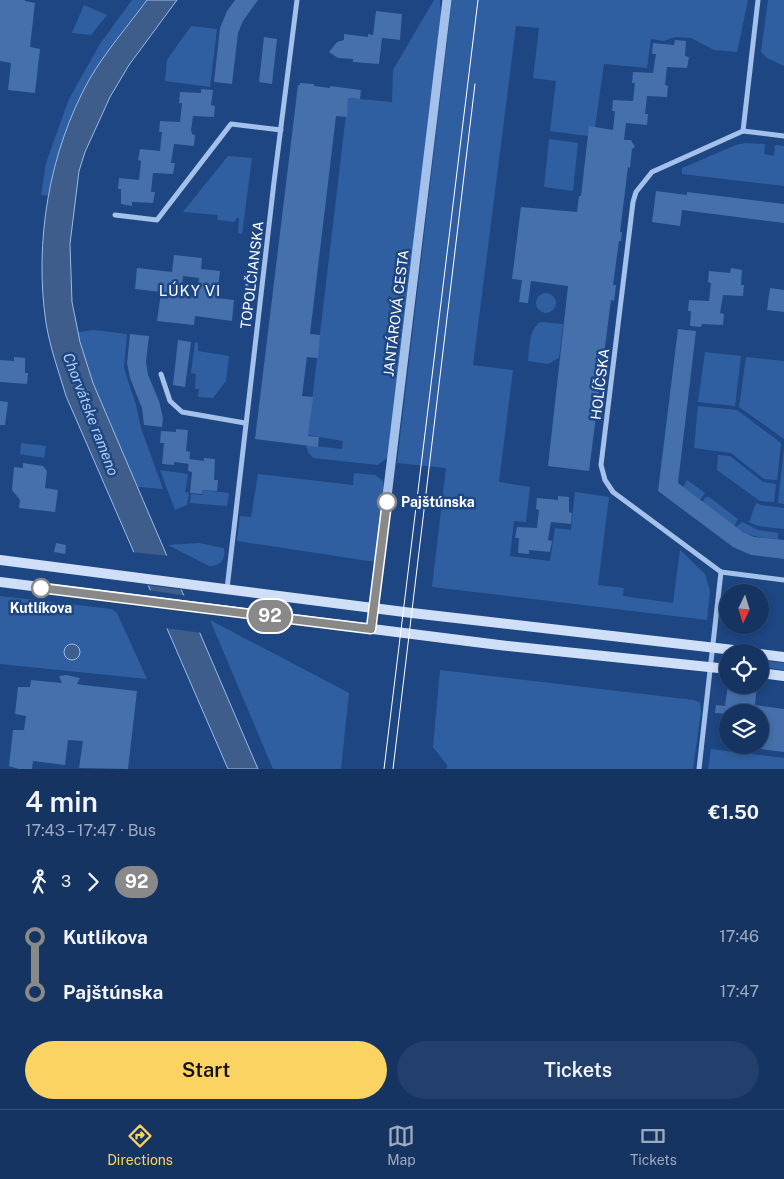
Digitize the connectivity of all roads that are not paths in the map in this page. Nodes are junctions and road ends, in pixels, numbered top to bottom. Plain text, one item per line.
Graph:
1 (297, 0) edge
2 (447, 0) edge
3 (758, 0) edge
4 (281, 130) junction
5 (743, 131) junction
6 (784, 136) edge
7 (115, 214) dead end
8 (160, 374) dead end
9 (245, 423) junction
10 (0, 560) edge
11 (721, 572) junction
12 (784, 580) edge
13 (0, 582) edge
14 (227, 589) junction
15 (374, 608) junction
16 (371, 629) junction
17 (713, 648) junction
18 (719, 649) edge
19 (769, 655) edge
20 (784, 657) edge
21 (710, 667) junction
22 (719, 668) edge
23 (769, 674) edge
24 (784, 676) edge
25 (699, 769) edge

1 - 4 street, TOPOĽČIANSKA
2 - 15 street, JANTÁROVÁ CESTA
3 - 5 street
4 - 7 street
4 - 9 street, TOPOĽČIANSKA
5 - 6 street
5 - 11 street, HOLÍČSKA
8 - 9 street
9 - 14 street, TOPOĽČIANSKA
10 - 14 main road
11 - 12 street
11 - 17 street
13 - 16 main road
14 - 15 main road
15 - 16 street, JANTÁROVÁ CESTA
15 - 17 main road
16 - 21 main road
17 - 18 main road
17 - 21 street
19 - 20 main road
21 - 22 main road
21 - 25 street
23 - 24 main road

